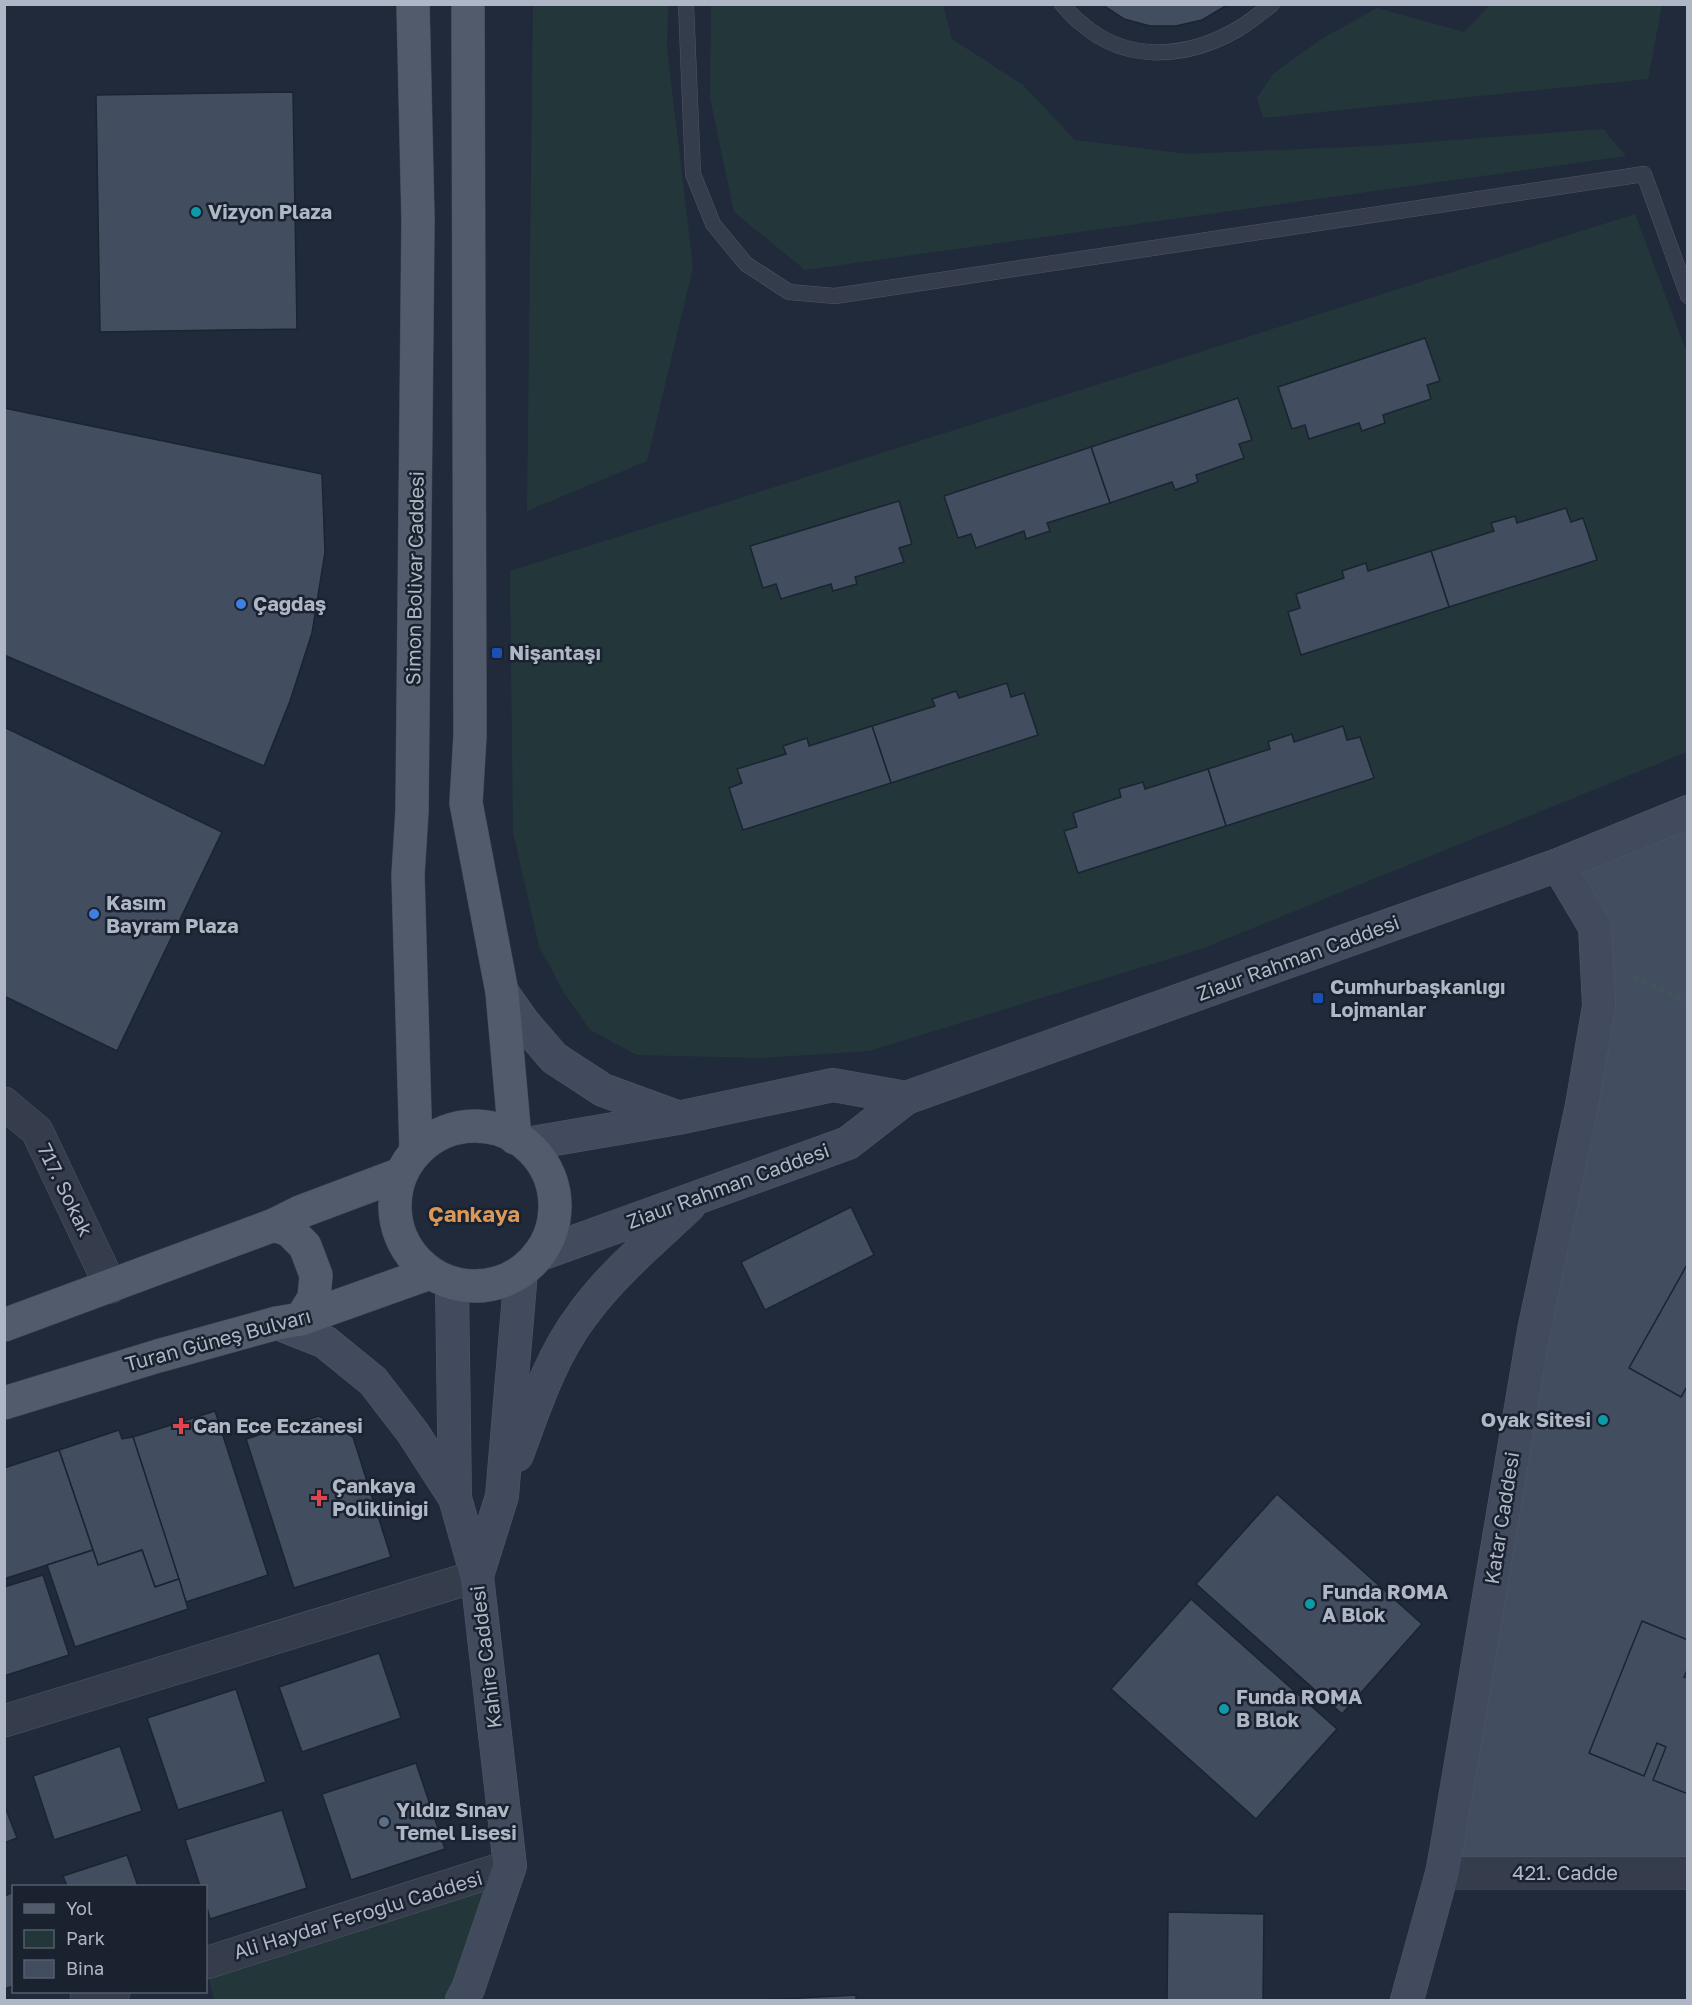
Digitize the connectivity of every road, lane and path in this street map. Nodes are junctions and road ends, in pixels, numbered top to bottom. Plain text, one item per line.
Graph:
1 (413, 4) edge
2 (468, 4) edge
3 (686, 4) edge
4 (1062, 4) edge
5 (1272, 4) edge
6 (1688, 296) edge
7 (1688, 812) edge
8 (1558, 865) junction
9 (1596, 958) junction
10 (502, 992) junction
11 (1688, 1002) edge
12 (906, 1098) junction
13 (4, 1103) edge
14 (678, 1118) junction
15 (521, 1141) junction
16 (408, 1162) junction
17 (701, 1195) junction
18 (274, 1225) junction
19 (529, 1264) junction
20 (441, 1278) junction
21 (111, 1287) junction
22 (289, 1321) junction
23 (4, 1325) edge
24 (4, 1404) edge
25 (502, 1497) junction
26 (455, 1498) junction
27 (477, 1576) junction
28 (4, 1721) edge
29 (510, 1866) junction
30 (1442, 1873) junction
31 (1688, 1873) edge
32 (207, 1963) edge
33 (111, 1993) edge
34 (86, 2001) edge
35 (462, 2001) edge
36 (1407, 2001) edge

1 - 16 main road, Simon Bolivar Caddesi
2 - 10 main road
3 - 6 lane
4 - 5 lane
7 - 8 main road, Ziaur Rahman Caddesi
8 - 9 main road, Katar Caddesi
8 - 12 main road, Ziaur Rahman Caddesi
9 - 11 path
9 - 30 main road, Katar Caddesi
10 - 14 main road
10 - 15 main road
12 - 14 main road, Ziaur Rahman Caddesi
12 - 17 main road, Ziaur Rahman Caddesi
13 - 21 street, 717. Sokak
14 - 15 main road, Ziaur Rahman Caddesi
15 - 16 main road
15 - 19 main road
16 - 18 main road
16 - 20 main road
17 - 19 main road, Ziaur Rahman Caddesi
17 - 25 main road
18 - 21 main road
18 - 22 main road
19 - 20 main road
19 - 25 main road, Kahire Caddesi
20 - 22 main road, Turan Güneş Bulvarı
20 - 26 main road
21 - 23 main road
22 - 24 main road, Turan Güneş Bulvarı
22 - 26 main road
25 - 27 main road, Kahire Caddesi
26 - 27 main road
27 - 28 street
27 - 29 main road, Kahire Caddesi
29 - 32 street, Ali Haydar Feroğlu Caddesi
29 - 35 main road, Kahire Caddesi
30 - 31 street, 421. Cadde
30 - 36 main road, Katar Caddesi
33 - 34 street

